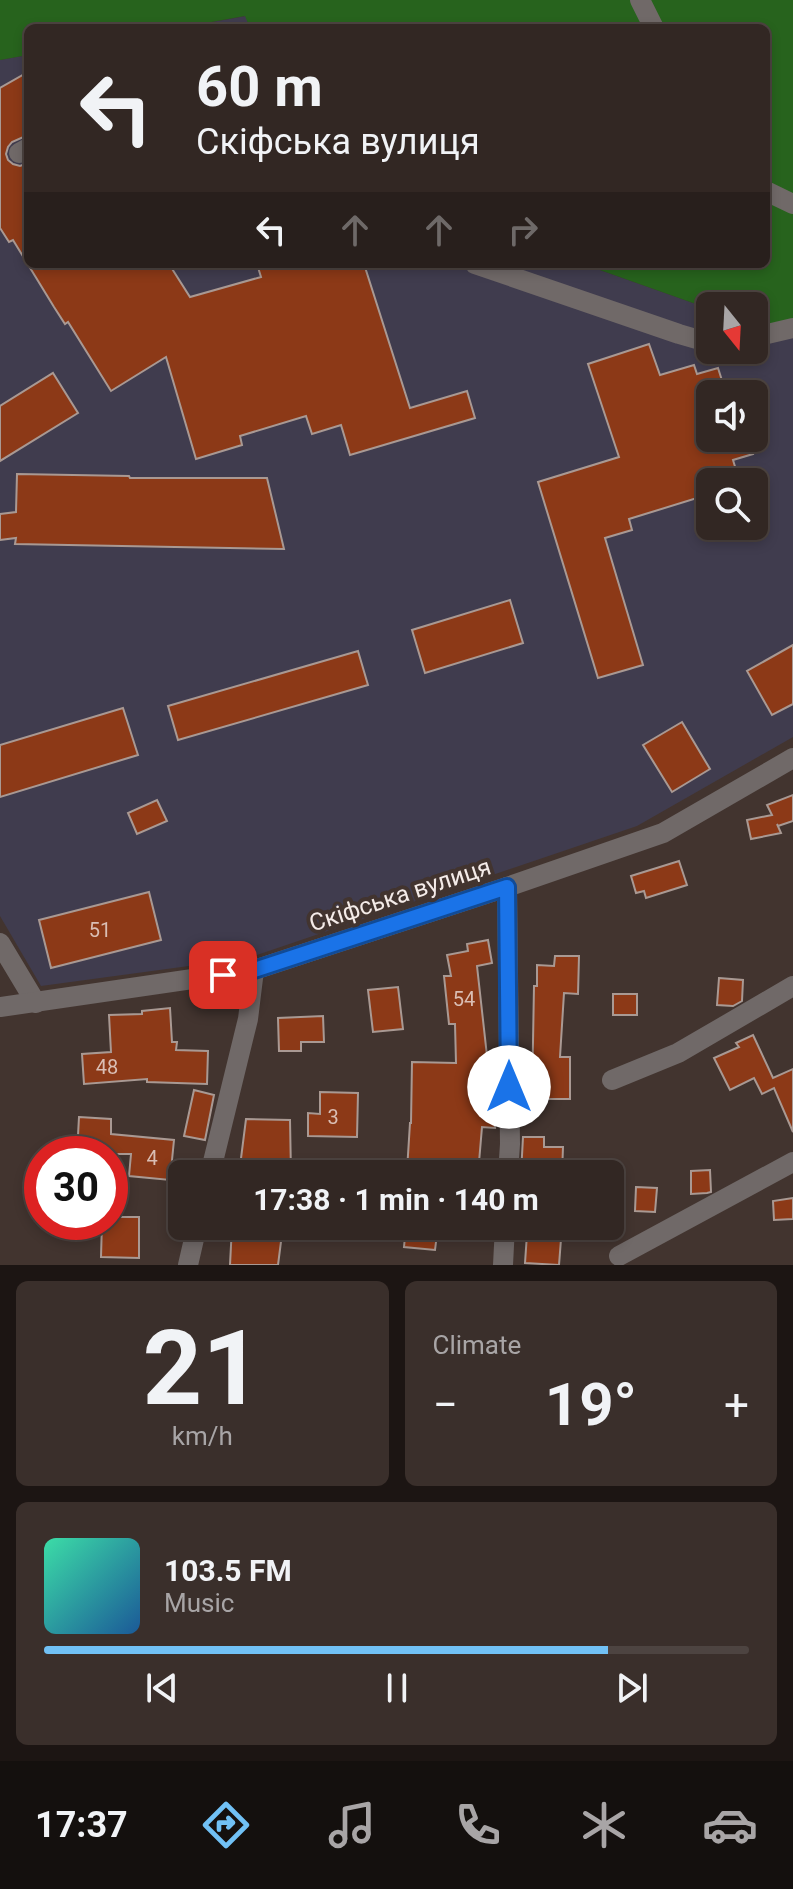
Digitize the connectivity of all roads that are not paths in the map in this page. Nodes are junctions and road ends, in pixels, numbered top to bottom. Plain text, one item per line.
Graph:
1 (640, 0) edge
2 (652, 24) edge
3 (770, 193) edge
4 (793, 204) edge
5 (487, 268) edge
6 (793, 328) edge
7 (768, 334) edge
8 (696, 339) edge
9 (793, 758) edge
10 (507, 887) junction
11 (0, 943) edge
12 (254, 970) junction
13 (793, 986) edge
14 (36, 1003) junction
15 (0, 1007) edge
16 (612, 1080) dead end
17 (213, 1160) edge
18 (509, 1160) edge
19 (793, 1162) edge
20 (194, 1240) edge
21 (504, 1240) edge
22 (619, 1256) dead end
23 (188, 1265) edge
24 (503, 1265) edge

1 - 2 street
3 - 4 street
5 - 8 street
6 - 7 street
9 - 10 street, Скіфська вулиця
10 - 12 street, Скіфська вулиця
10 - 18 street
11 - 14 street
12 - 14 street, Скіфська вулиця
12 - 17 street
13 - 16 street
14 - 15 street, Скіфська вулиця
19 - 22 street
20 - 23 street
21 - 24 street

